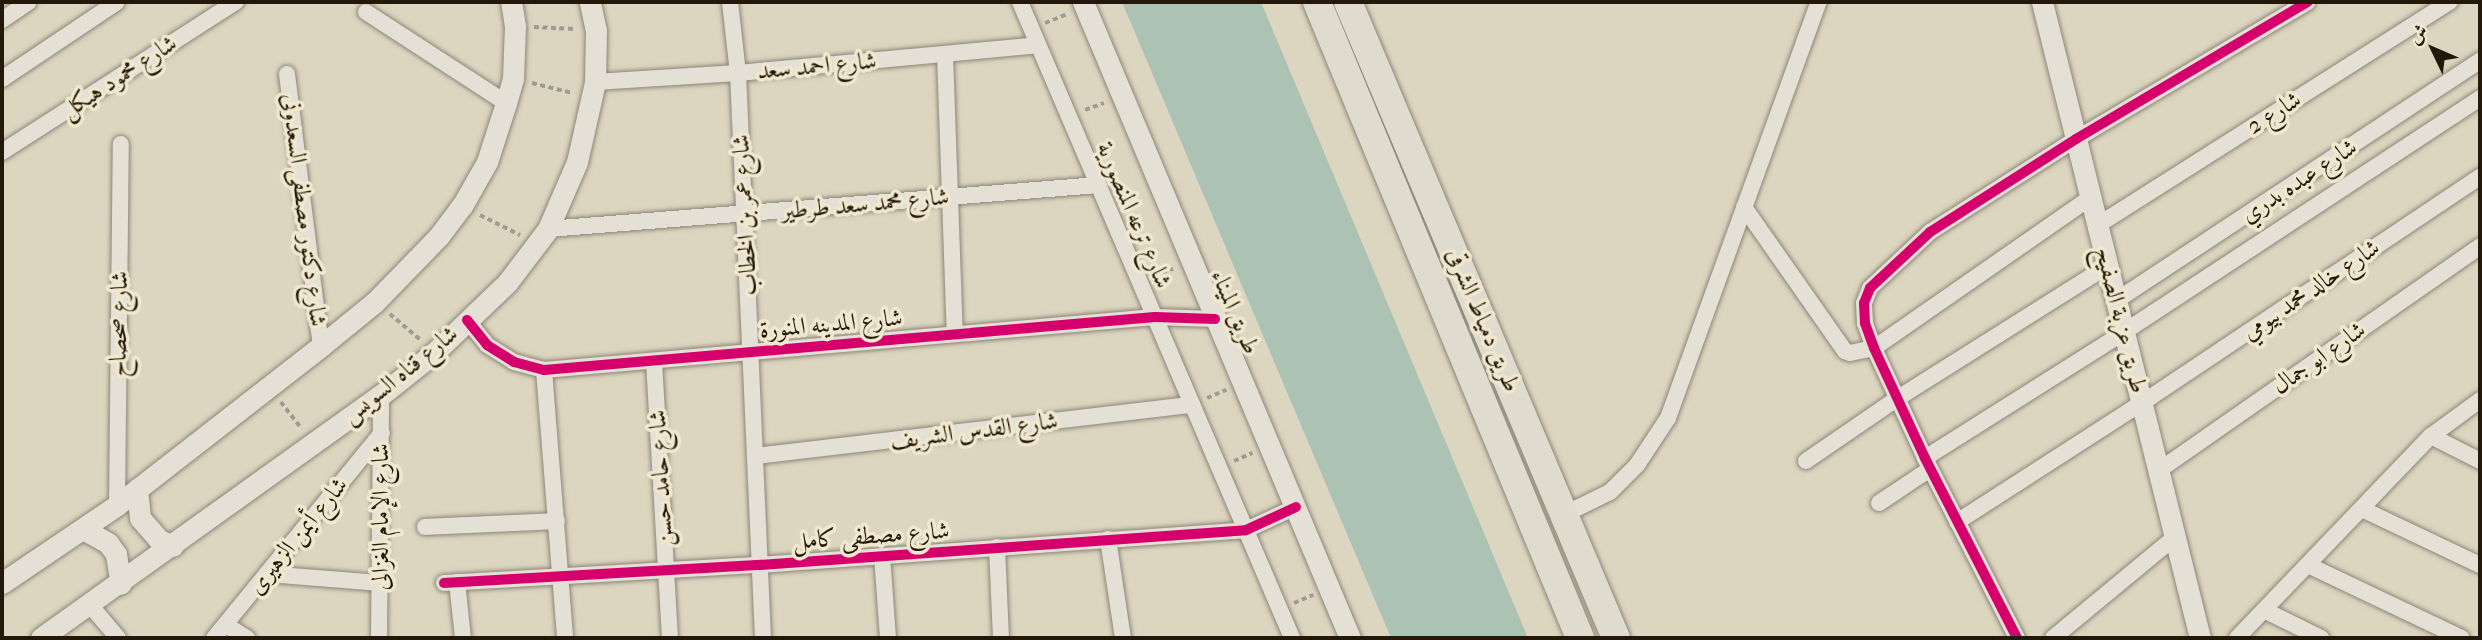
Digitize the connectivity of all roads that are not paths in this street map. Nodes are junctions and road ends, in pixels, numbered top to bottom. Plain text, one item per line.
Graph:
1 (30, 2) edge
2 (117, 2) edge
3 (236, 2) edge
4 (511, 2) edge
5 (590, 2) edge
6 (730, 2) edge
7 (1020, 2) edge
8 (1317, 2) edge
9 (1348, 2) edge
10 (1819, 2) edge
11 (2042, 2) edge
12 (2308, 2) edge
13 (2450, 2) edge
14 (1084, 4) edge
15 (366, 12) dead end
16 (2, 20) edge
17 (1038, 45) junction
18 (945, 54) junction
19 (2480, 61) edge
20 (738, 73) junction
21 (287, 74) dead end
22 (2, 79) edge
23 (594, 90) junction
24 (2480, 98) edge
25 (506, 103) junction
26 (2076, 139) junction
27 (121, 144) dead end
28 (2, 152) edge
29 (2480, 177) edge
30 (1098, 185) junction
31 (950, 197) junction
32 (2091, 197) junction
33 (1744, 207) junction
34 (745, 214) junction
35 (2098, 225) junction
36 (542, 237) junction
37 (2480, 246) edge
38 (2108, 266) junction
39 (2117, 300) junction
40 (1155, 317) junction
41 (1216, 319) junction
42 (467, 320) junction
43 (2124, 332) junction
44 (956, 334) junction
45 (321, 346) junction
46 (1874, 348) junction
47 (751, 352) junction
48 (654, 360) junction
49 (544, 370) junction
50 (381, 395) junction
51 (1898, 398) junction
52 (2480, 400) edge
53 (2142, 404) junction
54 (1192, 405) junction
55 (382, 433) junction
56 (2431, 436) junction
57 (755, 456) junction
58 (1806, 461) dead end
59 (2480, 461) edge
60 (1928, 463) junction
61 (2158, 471) junction
62 (137, 489) junction
63 (1879, 503) dead end
64 (117, 505) junction
65 (1296, 507) junction
66 (2362, 509) junction
67 (1565, 514) junction
68 (557, 521) junction
69 (1957, 522) junction
70 (425, 527) dead end
71 (83, 529) junction
72 (1246, 530) junction
73 (2175, 537) junction
74 (1108, 539) junction
75 (173, 546) junction
76 (996, 547) junction
77 (882, 556) junction
78 (760, 565) junction
79 (2308, 565) junction
80 (2480, 565) edge
81 (666, 570) junction
82 (267, 574) junction
83 (561, 576) junction
84 (2, 583) edge
85 (382, 583) junction
86 (121, 584) junction
87 (90, 606) junction
88 (2264, 610) junction
89 (226, 625) junction
90 (41, 638) edge
91 (118, 638) edge
92 (214, 638) edge
93 (247, 638) edge
94 (379, 638) edge
95 (463, 638) edge
96 (565, 638) edge
97 (670, 638) edge
98 (764, 638) edge
99 (888, 638) edge
100 (1001, 638) edge
101 (1123, 638) edge
102 (1292, 638) edge
103 (1350, 638) edge
104 (1580, 638) edge
105 (1616, 638) edge
106 (2017, 638) edge
107 (2053, 638) edge
108 (2200, 638) edge
109 (2237, 638) edge
110 (2321, 638) edge
111 (2462, 638) edge

1 - 16 street
2 - 22 street
3 - 28 street, شارع محمود هيكل
4 - 25 main road
5 - 23 main road, شارع قناه السويس
6 - 20 street, شارع عمر بن الخطاب
7 - 17 street, شارع ترعه المنصورية
8 - 104 highway, طريق دمياط الشرقى
9 - 67 highway, طريق دمياط الشرقى
10 - 33 street
11 - 26 main road, طريق عزبة الصفيح
12 - 26 street
13 - 35 street, شارع 2
14 - 41 main road, طريق الميناء
15 - 25 street
17 - 18 street, شارع احمد سعد
17 - 30 street, شارع ترعه المنصورية
18 - 20 street, شارع احمد سعد
18 - 31 street
19 - 39 street, شارع عبده بدري
20 - 23 street, شارع احمد سعد
20 - 34 street, شارع عمر بن الخطاب
21 - 45 street, شارع دكتور مصطفى السعدونى
23 - 36 main road, شارع قناه السويس
24 - 43 street
25 - 45 main road
26 - 32 main road, طريق عزبة الصفيح
26 - 46 street
27 - 64 street, شارع صحصاح
29 - 53 street, شارع خالد محمد بيومي
30 - 31 street, شارع محمد سعد طرطير
30 - 40 street, شارع ترعه المنصورية
31 - 34 street, شارع محمد سعد طرطير
31 - 44 street
32 - 35 main road, طريق عزبة الصفيح
32 - 46 street
33 - 46 street
33 - 67 street
34 - 36 street, شارع محمد سعد طرطير
34 - 47 street, شارع عمر بن الخطاب
35 - 38 main road, طريق عزبة الصفيح
36 - 42 main road, شارع قناه السويس
37 - 61 street, شارع ابو جمال
38 - 39 main road, طريق عزبة الصفيح
38 - 51 street
39 - 43 main road, طريق عزبة الصفيح
40 - 41 street, شارع المدينه المنورة
40 - 44 street, شارع المدينه المنورة
40 - 54 street, شارع ترعه المنصورية
41 - 65 main road, طريق الميناء
42 - 49 street, شارع المدينه المنورة
42 - 50 main road, شارع قناه السويس
43 - 53 main road, طريق عزبة الصفيح
43 - 60 street
44 - 47 street, شارع المدينه المنورة
45 - 62 main road
46 - 51 street
47 - 48 street, شارع المدينه المنورة
47 - 57 street, شارع عمر بن الخطاب
48 - 49 street, شارع المدينه المنورة
48 - 81 street, شارع حامد حسن
49 - 68 street
50 - 55 street, شارع الإمام الغزالى
50 - 75 main road, شارع قناه السويس
51 - 58 street
51 - 60 street
52 - 56 street
53 - 61 main road, طريق عزبة الصفيح
53 - 69 street, شارع خالد محمد بيومي
54 - 57 street, شارع القدس الشريف
54 - 72 street, شارع ترعه المنصورية
55 - 82 street, شارع أيمن الزهيرى
55 - 85 street, شارع الإمام الغزالى
56 - 59 street
56 - 66 street
57 - 78 street, شارع عمر بن الخطاب
60 - 63 street
60 - 69 street
61 - 73 main road, طريق عزبة الصفيح
62 - 64 main road
62 - 75 main road
64 - 71 main road
65 - 72 street, شارع مصطفى كامل
65 - 103 main road, طريق الميناء
66 - 79 street
66 - 80 street
67 - 105 highway, طريق دمياط الشرقى
68 - 70 street
68 - 83 street
69 - 106 street
71 - 84 main road
71 - 86 main road
72 - 74 street, شارع مصطفى كامل
72 - 102 street, شارع ترعه المنصورية
73 - 107 street
73 - 108 main road, طريق عزبة الصفيح
74 - 76 street, شارع مصطفى كامل
74 - 101 street
75 - 86 main road, شارع قناه السويس
76 - 77 street, شارع مصطفى كامل
76 - 100 street
77 - 78 street, شارع مصطفى كامل
77 - 99 street
78 - 81 street, شارع مصطفى كامل
78 - 98 street, شارع عمر بن الخطاب
79 - 88 street
79 - 111 street
81 - 83 street, شارع مصطفى كامل
81 - 97 street, شارع حامد حسن
82 - 85 street
82 - 89 street, شارع أيمن الزهيرى
83 - 95 street, شارع مصطفى كامل
83 - 96 street
85 - 94 street, شارع الإمام الغزالى
86 - 87 main road, شارع قناه السويس
87 - 90 main road, شارع قناه السويس
87 - 91 street
88 - 109 street
88 - 110 street
89 - 92 street, شارع أيمن الزهيرى
89 - 93 street

